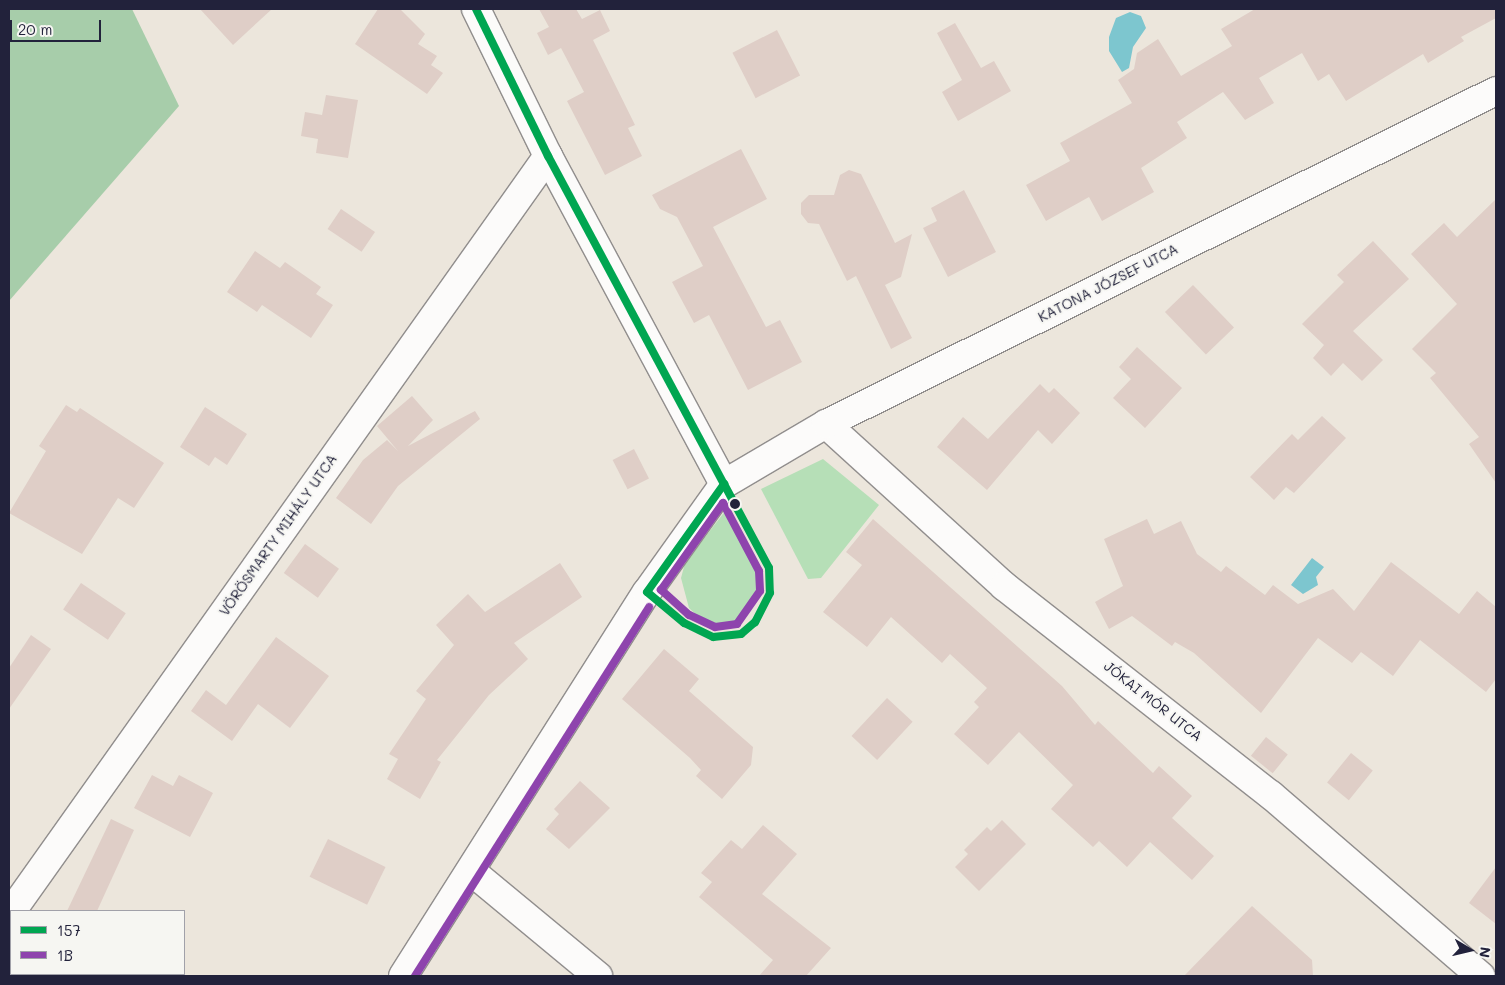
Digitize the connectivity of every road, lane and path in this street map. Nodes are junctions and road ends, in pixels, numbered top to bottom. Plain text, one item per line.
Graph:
1 (476, 9) edge
2 (1496, 91) edge
3 (548, 156) junction
4 (826, 424) junction
5 (724, 484) junction
6 (471, 870) junction
7 (12, 910) edge
8 (403, 976) edge
9 (598, 976) edge
10 (1481, 976) edge

1 - 3 street
2 - 4 street, KATONA JÓZSEF UTCA
3 - 5 street
3 - 7 street, VÖRÖSMARTY MIHÁLY UTCA
4 - 5 street, KATONA JÓZSEF UTCA
4 - 10 street, JÓKAI MÓR UTCA
5 - 6 street
6 - 8 street
6 - 9 street

